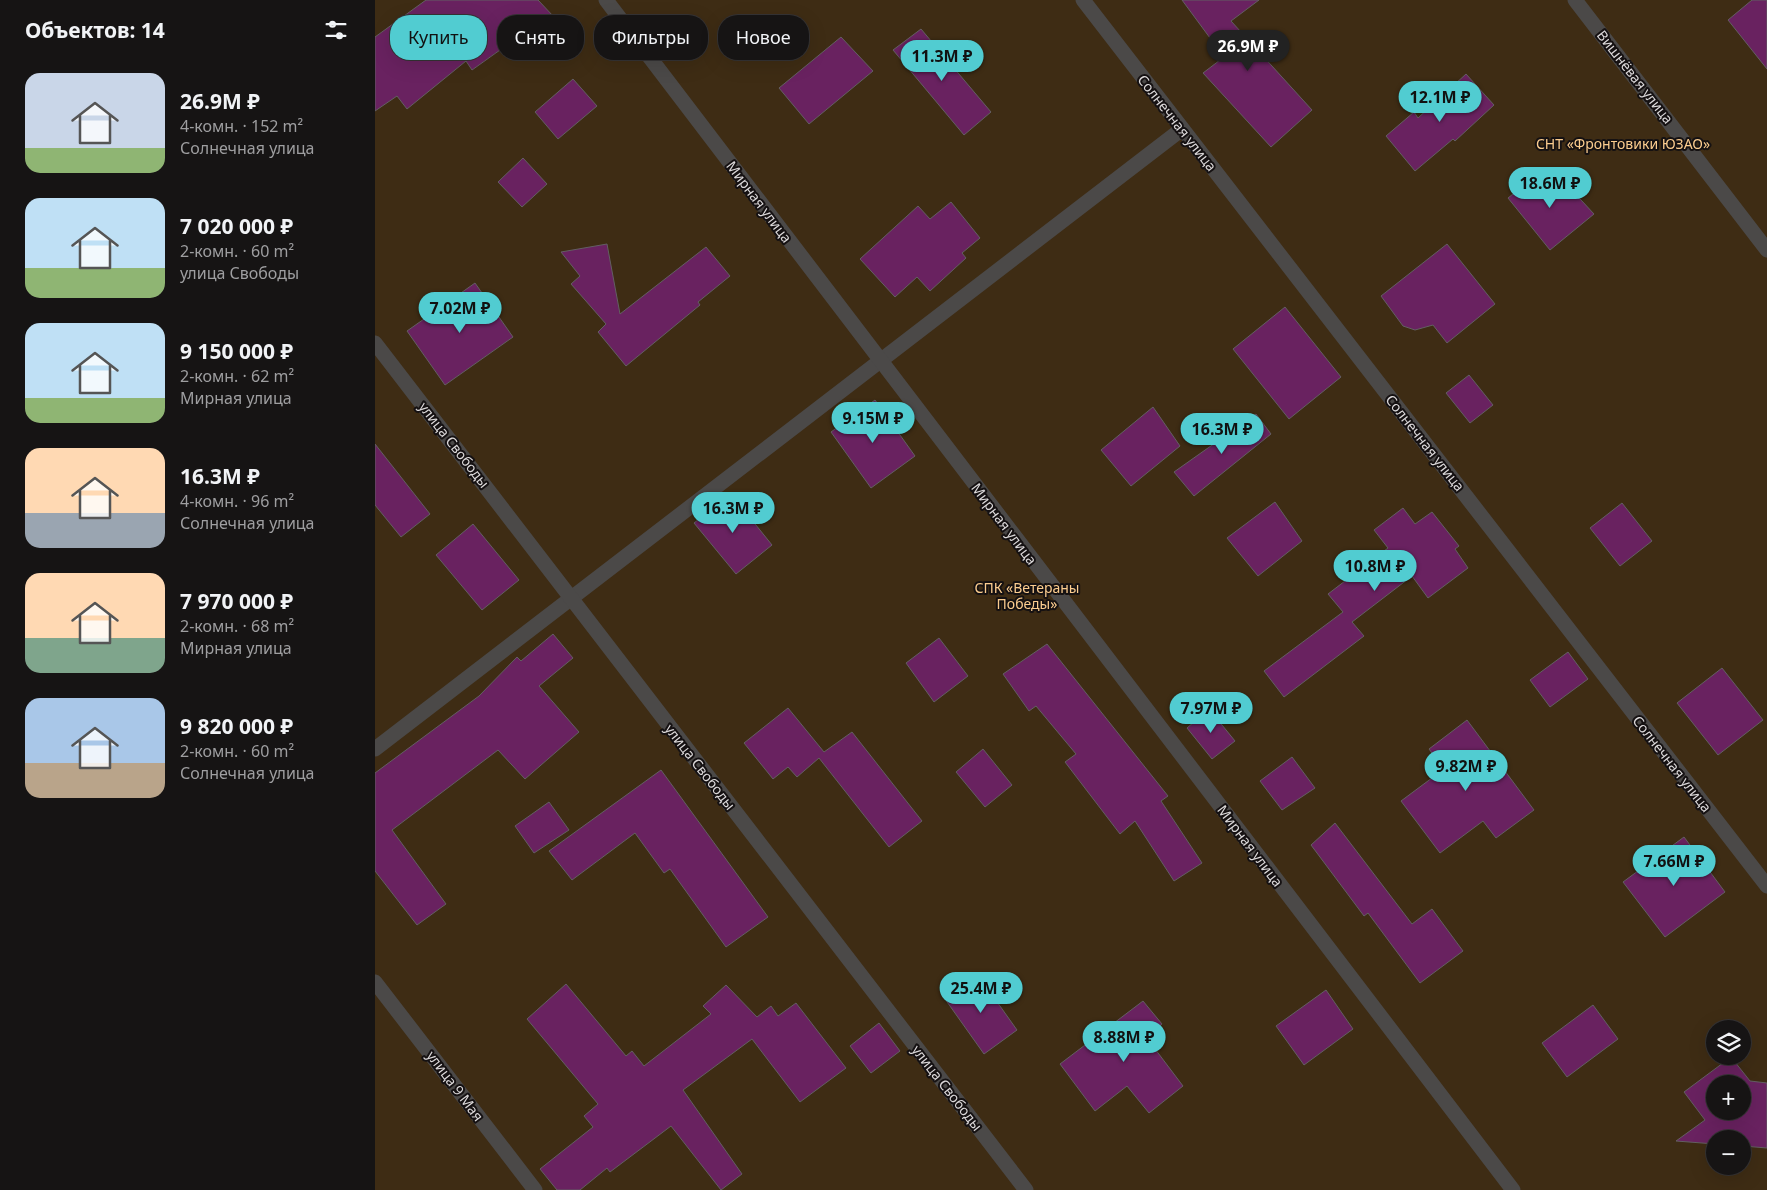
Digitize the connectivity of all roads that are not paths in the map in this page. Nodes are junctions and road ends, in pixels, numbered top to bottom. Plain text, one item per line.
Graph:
1 (606, 0) edge
2 (1083, 0) edge
3 (1575, 0) edge
4 (1182, 129) junction
5 (1767, 250) edge
6 (375, 343) edge
7 (880, 361) junction
8 (571, 598) junction
9 (375, 749) edge
10 (1767, 886) edge
11 (375, 982) edge
12 (535, 1190) edge
13 (1026, 1190) edge
14 (1513, 1190) edge

1 - 7 street, Мирная улица
2 - 4 street, Солнечная улица
3 - 5 street, Вишнёвая улица
4 - 7 street
4 - 10 street, Солнечная улица
6 - 8 street, улица Свободы
7 - 8 street
7 - 14 street, Мирная улица
8 - 9 street
8 - 13 street, улица Свободы
11 - 12 street, улица 9 Мая

